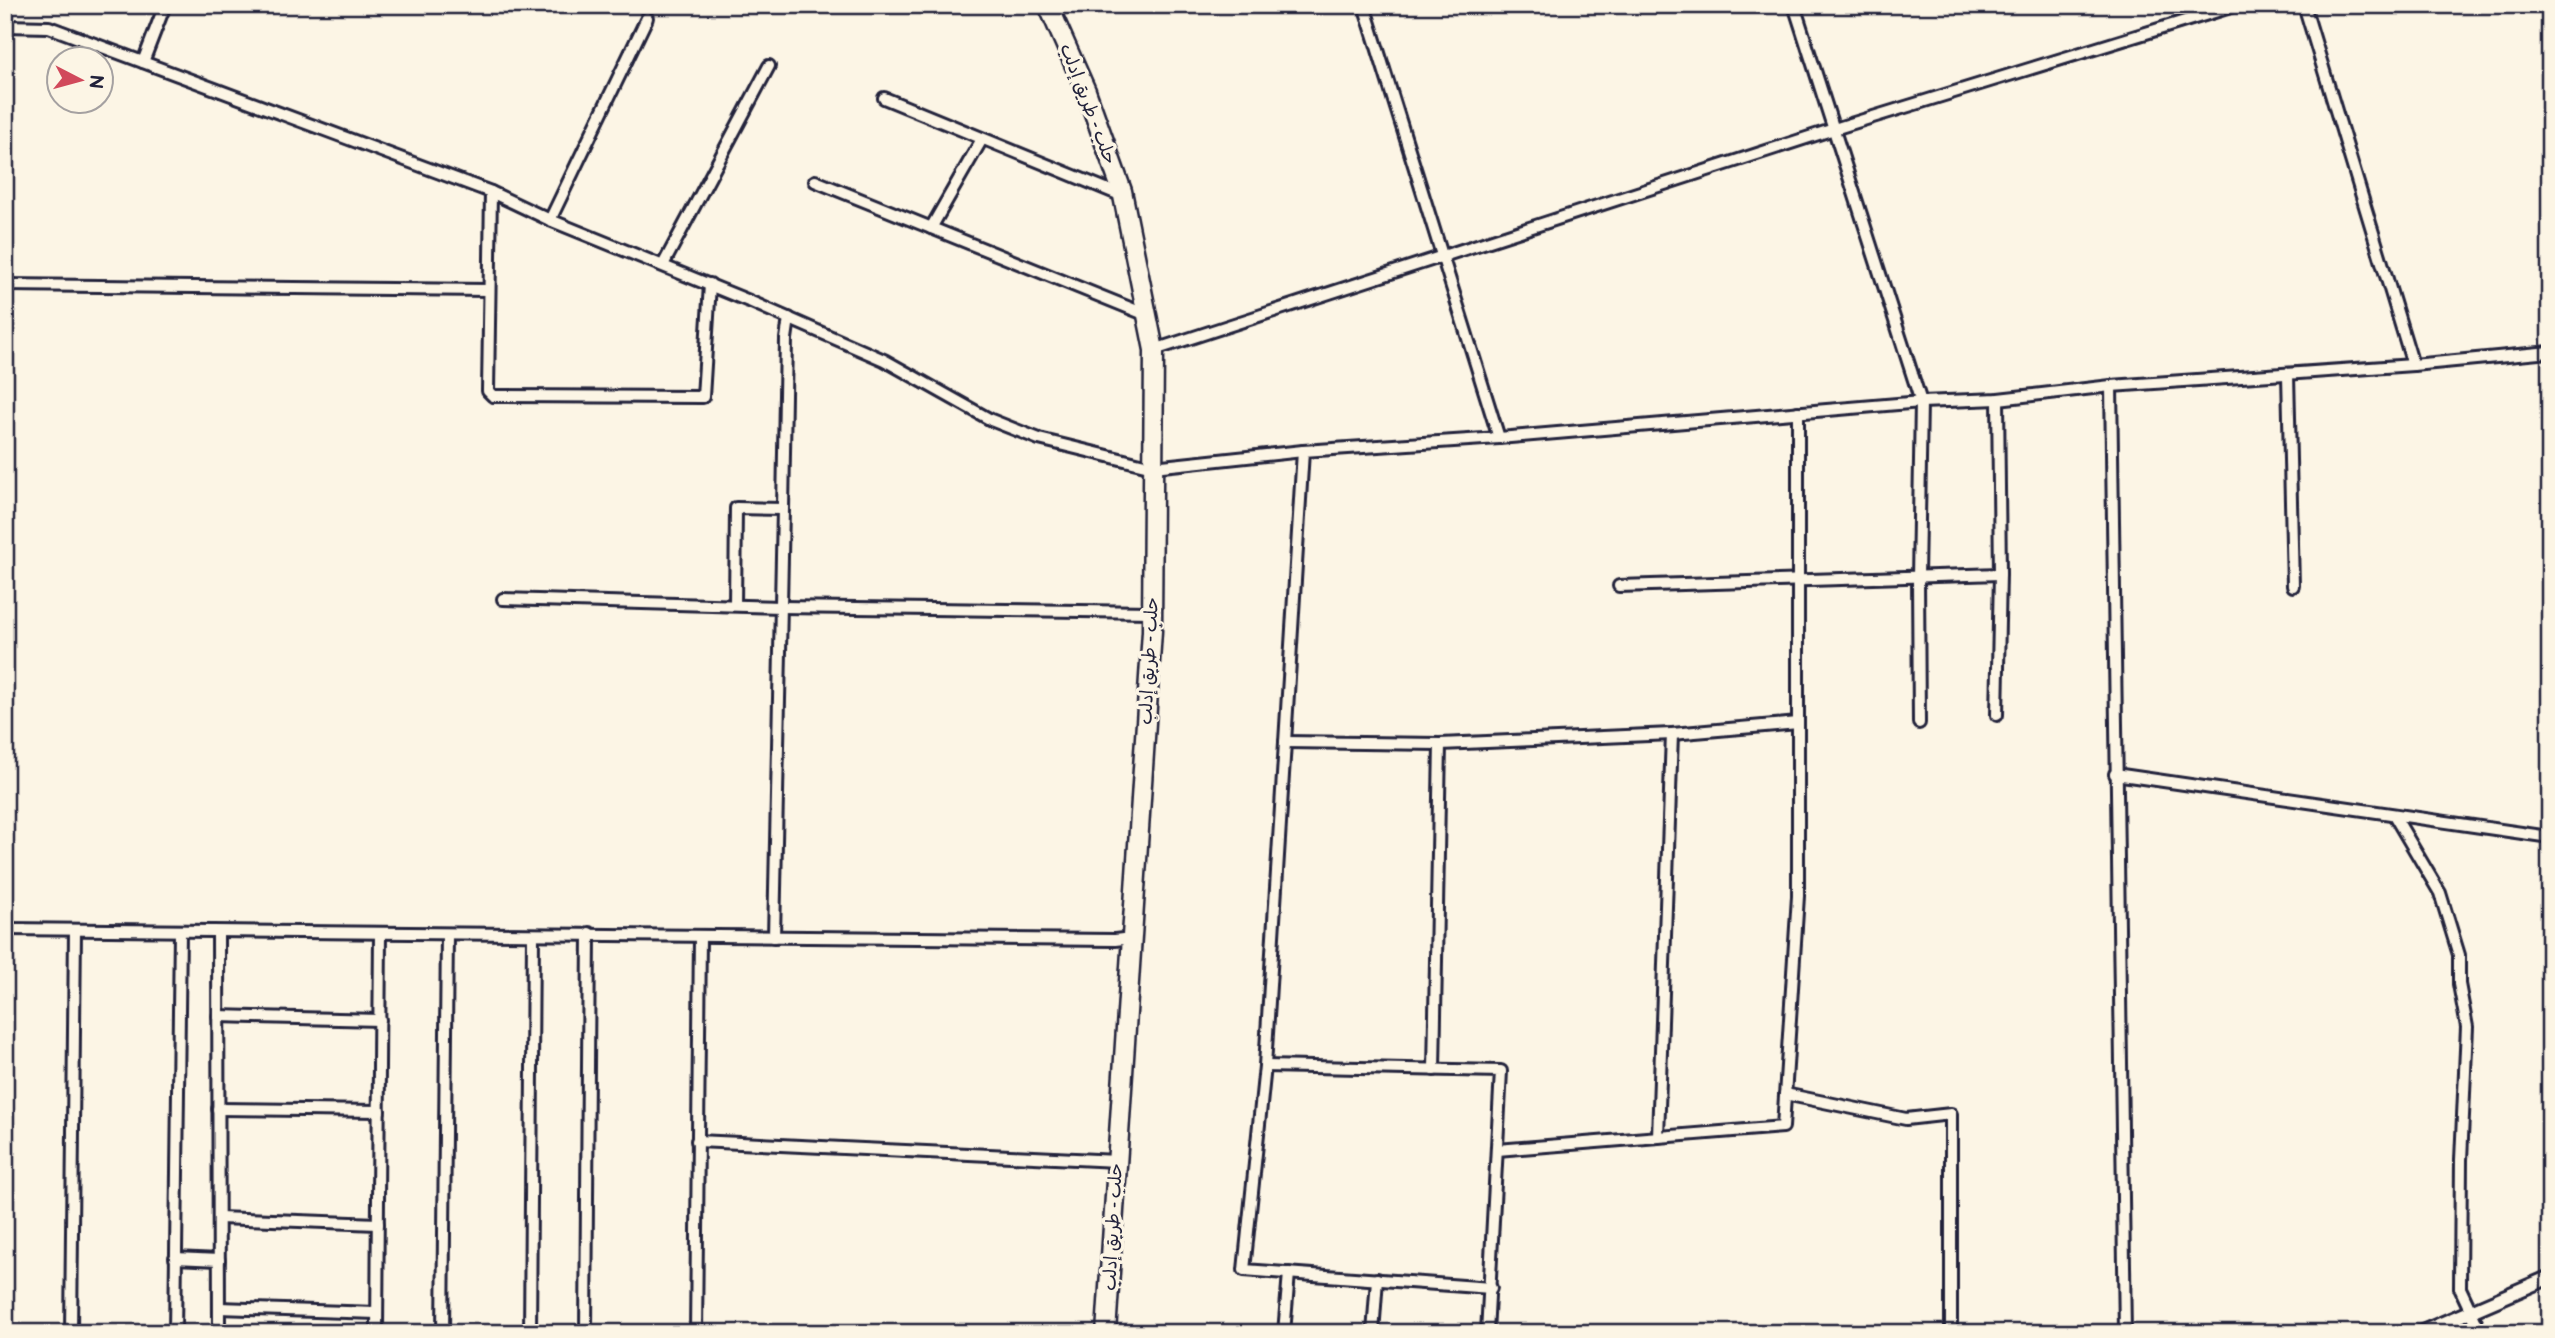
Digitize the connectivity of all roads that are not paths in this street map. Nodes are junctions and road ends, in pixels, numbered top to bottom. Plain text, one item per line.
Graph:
1 (165, 5) edge
2 (1048, 5) edge
3 (1364, 5) edge
4 (1794, 5) edge
5 (2237, 5) edge
6 (2304, 5) edge
7 (647, 18) dead end
8 (5, 26) edge
9 (143, 62) junction
10 (769, 66) dead end
11 (884, 98) dead end
12 (1834, 129) junction
13 (982, 138) junction
14 (815, 181) dead end
15 (491, 192) junction
16 (1123, 196) junction
17 (550, 220) junction
18 (931, 228) junction
19 (1443, 256) junction
20 (663, 265) junction
21 (710, 284) junction
22 (5, 285) edge
23 (489, 290) junction
24 (1147, 315) junction
25 (789, 318) junction
26 (1154, 350) junction
27 (2550, 352) edge
28 (2413, 365) junction
29 (2288, 375) junction
30 (2110, 386) junction
31 (1997, 399) junction
32 (1921, 402) junction
33 (1798, 412) junction
34 (1499, 438) junction
35 (1303, 450) junction
36 (1153, 467) junction
37 (783, 509) junction
38 (2000, 573) junction
39 (1918, 578) junction
40 (1798, 581) junction
41 (1619, 586) dead end
42 (2293, 586) dead end
43 (503, 599) dead end
44 (735, 605) junction
45 (781, 607) junction
46 (1152, 612) junction
47 (1997, 715) dead end
48 (1798, 723) junction
49 (1919, 723) dead end
50 (1672, 734) junction
51 (1285, 742) junction
52 (1440, 744) junction
53 (2115, 774) junction
54 (2394, 815) junction
55 (2550, 837) edge
56 (5, 929) edge
57 (75, 930) junction
58 (180, 931) junction
59 (218, 932) junction
60 (380, 933) junction
61 (589, 933) junction
62 (447, 934) junction
63 (533, 934) junction
64 (700, 936) junction
65 (774, 937) junction
66 (1131, 937) junction
67 (218, 1016) junction
68 (380, 1020) junction
69 (1265, 1066) junction
70 (1434, 1070) junction
71 (1785, 1094) junction
72 (218, 1109) junction
73 (379, 1111) junction
74 (1658, 1137) junction
75 (697, 1141) junction
76 (1497, 1150) junction
77 (1117, 1161) junction
78 (219, 1218) junction
79 (378, 1224) junction
80 (175, 1258) junction
81 (219, 1260) junction
82 (1289, 1273) junction
83 (2550, 1277) edge
84 (1377, 1279) junction
85 (1491, 1288) junction
86 (219, 1308) junction
87 (2471, 1311) junction
88 (377, 1313) junction
89 (71, 1333) edge
90 (175, 1333) edge
91 (219, 1333) edge
92 (377, 1333) edge
93 (443, 1333) edge
94 (530, 1333) edge
95 (586, 1333) edge
96 (696, 1333) edge
97 (1106, 1333) edge
98 (1284, 1333) edge
99 (1373, 1333) edge
100 (1487, 1333) edge
101 (1951, 1333) edge
102 (2125, 1333) edge
103 (2420, 1333) edge
104 (2482, 1333) edge

1 - 9 street
2 - 16 highway, حلب - طريق إدلب
3 - 19 street
4 - 12 street
5 - 12 street
6 - 28 street
7 - 17 street
8 - 9 street
9 - 15 street
10 - 20 street
11 - 13 street
12 - 19 street
12 - 32 street
13 - 16 street
13 - 18 street
14 - 18 street
15 - 17 street
15 - 23 street
16 - 24 highway, حلب - طريق إدلب
17 - 20 street
18 - 24 street
19 - 26 street
19 - 34 street
20 - 21 street
21 - 23 street
21 - 25 street
22 - 23 street
24 - 26 highway, حلب - طريق إدلب
25 - 36 street
25 - 37 street
26 - 36 highway, حلب - طريق إدلب
27 - 28 street
28 - 29 street
29 - 30 street
29 - 42 street
30 - 31 street
30 - 53 street
31 - 32 street
31 - 38 street
32 - 33 street
32 - 39 street
33 - 34 street
33 - 40 street
34 - 35 street
35 - 36 street
35 - 51 street
36 - 46 highway, حلب - طريق إدلب
37 - 44 street
37 - 45 street
38 - 39 street
38 - 47 street
39 - 40 street
39 - 49 street
40 - 41 street
40 - 48 street
43 - 44 street
44 - 45 street
45 - 46 street
45 - 65 street
46 - 66 highway, حلب - طريق إدلب
48 - 50 street
48 - 71 street
50 - 52 street
50 - 74 street
51 - 52 street
51 - 69 street
52 - 70 street
53 - 54 street
53 - 102 street
54 - 55 street
54 - 87 street
56 - 57 street
57 - 58 street
57 - 89 street
58 - 59 street
58 - 80 street
59 - 60 street
59 - 67 street
60 - 62 street
60 - 68 street
61 - 63 street
61 - 64 street
61 - 95 street
62 - 63 street
62 - 93 street
63 - 94 street
64 - 65 street
64 - 75 street
65 - 66 street
66 - 77 highway, حلب - طريق إدلب
67 - 68 street
67 - 72 street
68 - 73 street
69 - 70 street
69 - 82 street
70 - 76 street
71 - 74 street
71 - 101 street
72 - 73 street
72 - 78 street
73 - 79 street
74 - 76 street
75 - 77 street
75 - 96 street
76 - 85 street
77 - 97 highway, حلب - طريق إدلب
78 - 79 street
78 - 81 street
79 - 88 street
80 - 81 street
80 - 90 street
81 - 86 street
82 - 84 street
82 - 98 street
83 - 87 street
84 - 85 street
84 - 99 street
85 - 100 street
86 - 88 street
86 - 91 street
87 - 103 street
87 - 104 street
88 - 92 street

